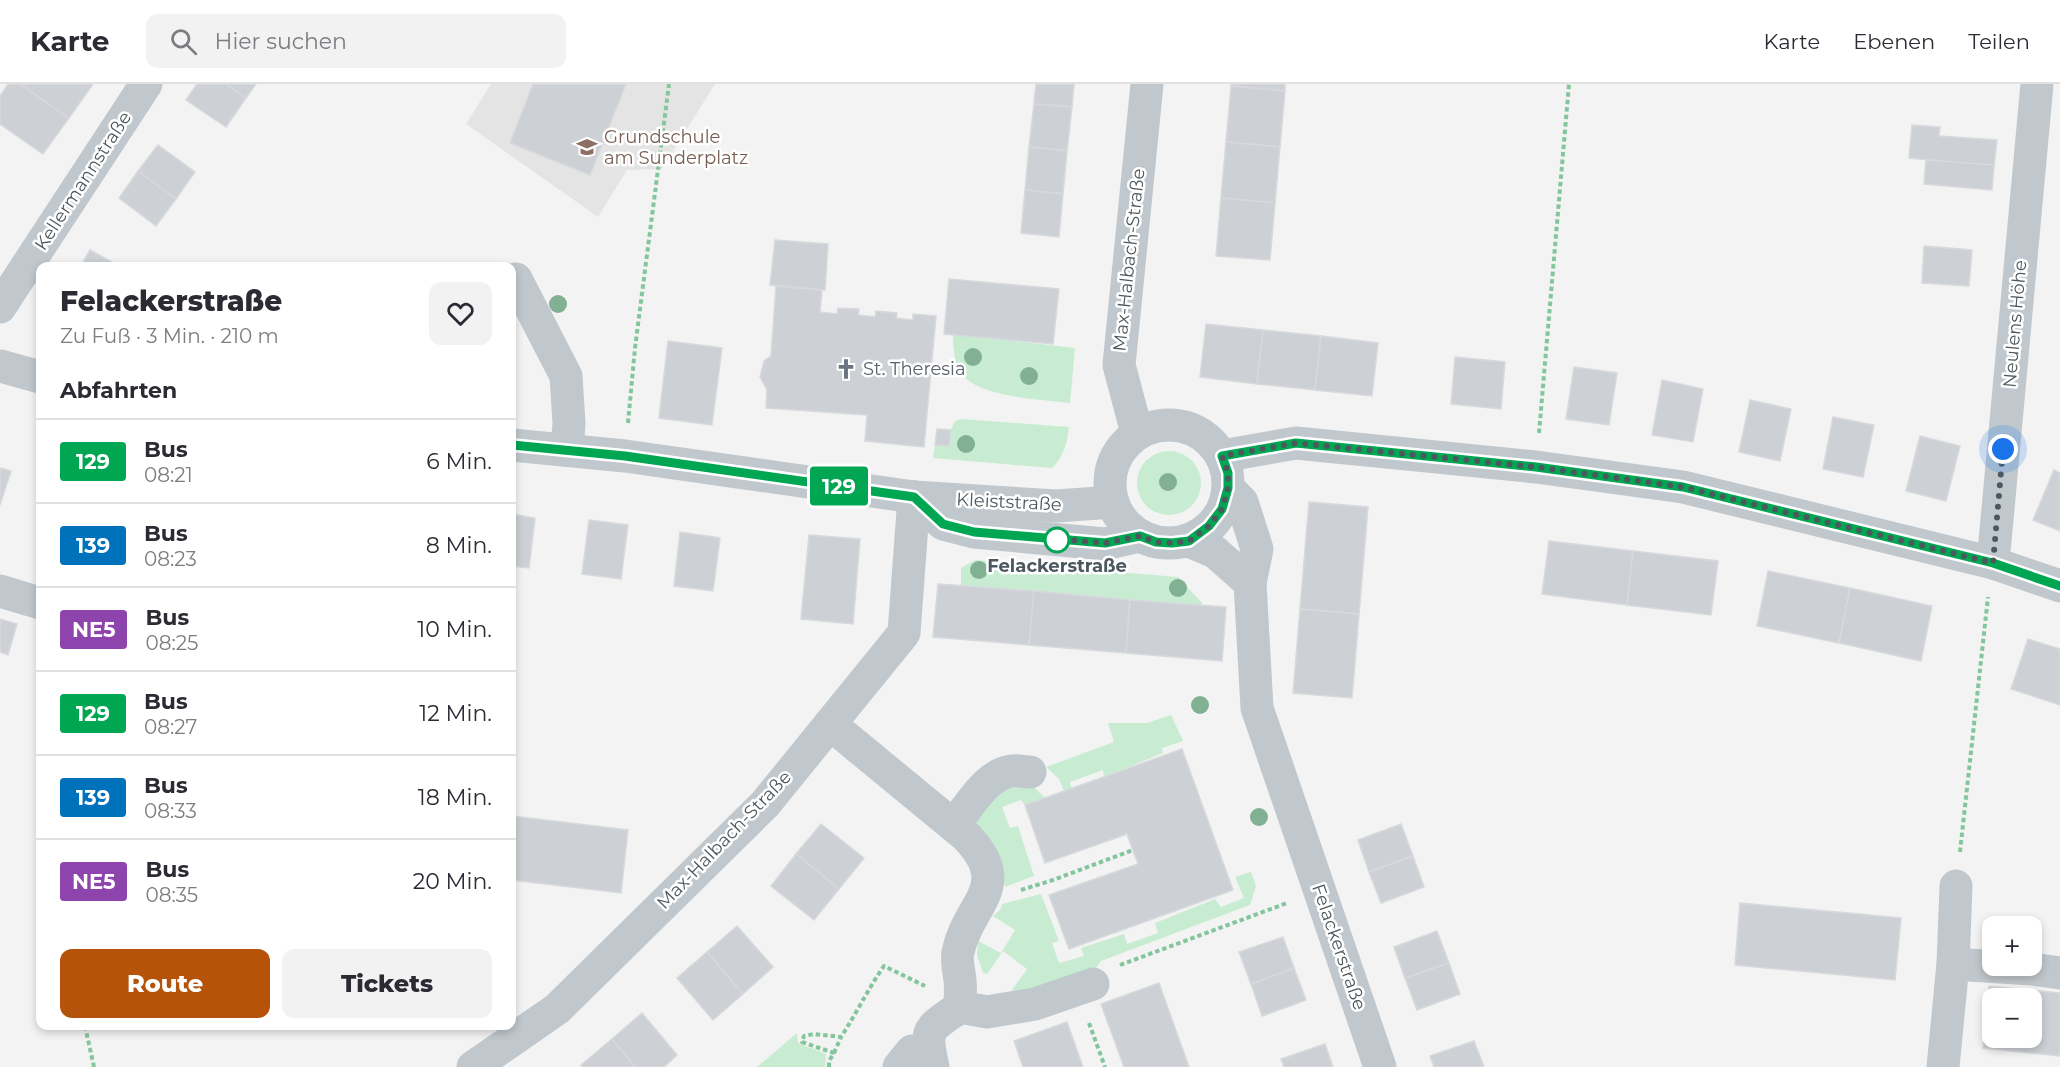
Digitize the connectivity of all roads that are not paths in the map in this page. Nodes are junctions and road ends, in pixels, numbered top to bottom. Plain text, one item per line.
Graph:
1 (146, 84) edge
2 (1147, 84) edge
3 (2037, 84) edge
4 (516, 279) dead end
5 (0, 307) edge
6 (0, 366) edge
7 (36, 376) edge
8 (1137, 433) junction
9 (516, 445) edge
10 (567, 450) junction
11 (1222, 456) junction
12 (1228, 488) junction
13 (914, 497) junction
14 (1113, 502) junction
15 (1140, 536) junction
16 (1189, 541) junction
17 (1993, 563) junction
18 (1250, 582) junction
19 (2060, 586) edge
20 (0, 591) edge
21 (36, 602) edge
22 (830, 724) junction
23 (1030, 772) dead end
24 (953, 825) junction
25 (1956, 886) road end
26 (1953, 964) junction
27 (2060, 973) edge
28 (1085, 987) road end
29 (960, 1007) junction
30 (917, 1056) edge
31 (473, 1067) edge
32 (1380, 1067) edge
33 (1942, 1067) edge

1 - 5 street, Kellermannstraße
2 - 8 street, Max-Halbach-Straße
3 - 17 street, Neulens Höhe
4 - 10 street
6 - 7 street
8 - 11 street
8 - 14 street
9 - 10 street, Kleiststraße
10 - 13 street, Kleiststraße
11 - 12 street
11 - 17 street
12 - 16 street
12 - 18 street, Felackerstraße
13 - 14 street, Kleiststraße
13 - 15 street
13 - 22 street, Max-Halbach-Straße
14 - 15 street
15 - 16 street
16 - 18 street
17 - 19 street
18 - 32 street, Felackerstraße
20 - 21 street
22 - 24 street
22 - 31 street, Max-Halbach-Straße
23 - 24 street
24 - 29 street
25 - 26 street
26 - 27 street
26 - 33 street
28 - 29 street
29 - 30 street

